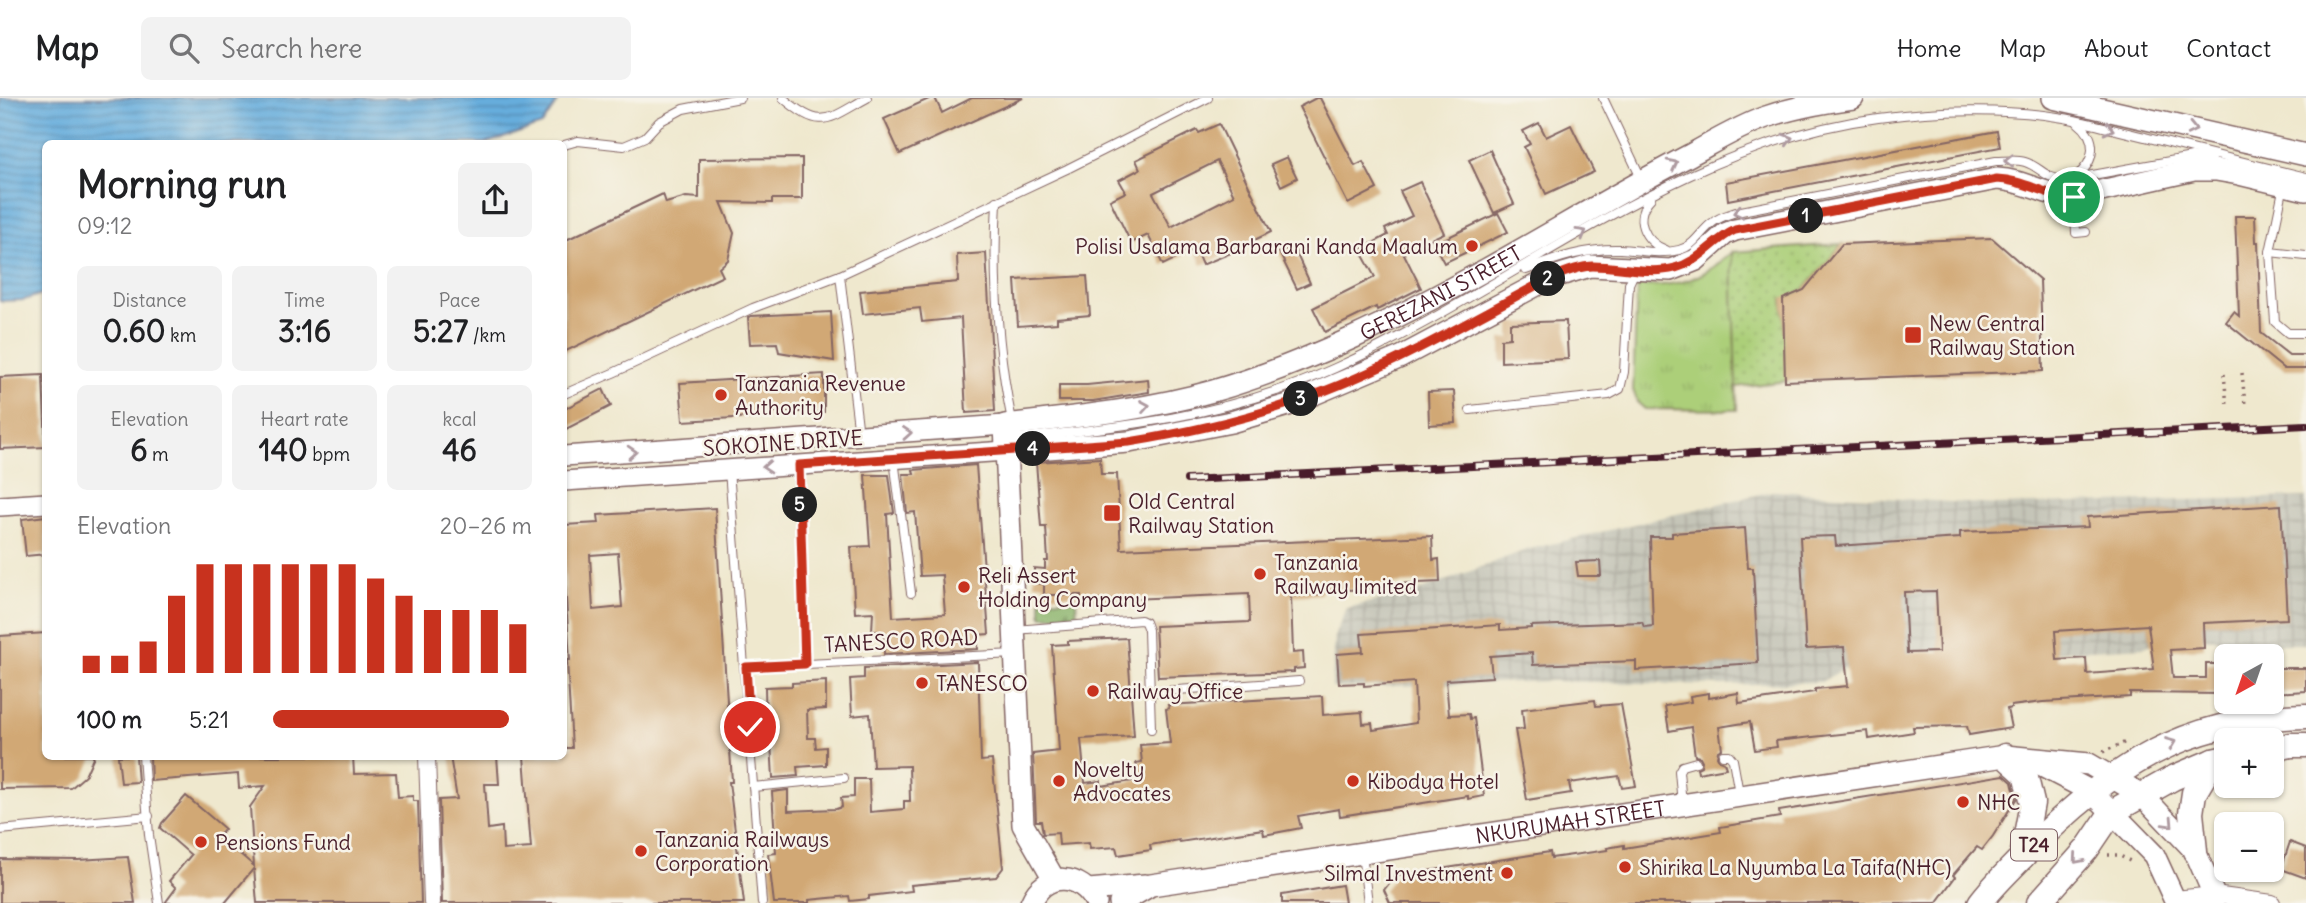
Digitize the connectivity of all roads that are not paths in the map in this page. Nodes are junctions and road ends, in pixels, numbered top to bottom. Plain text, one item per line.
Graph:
1 (740, 98) edge
2 (783, 98) edge
3 (867, 98) edge
4 (1209, 98) edge
5 (1603, 98) edge
6 (1853, 98) edge
7 (2053, 98) edge
8 (2073, 120) junction
9 (567, 144) edge
10 (2306, 155) edge
11 (2229, 158) junction
12 (2306, 177) edge
13 (1642, 180) junction
14 (2284, 185) junction
15 (2070, 188) junction
16 (1662, 189) junction
17 (2306, 190) edge
18 (997, 201) junction
19 (2086, 232) dead end
20 (1676, 251) junction
21 (2270, 252) junction
22 (2306, 256) edge
23 (1637, 268) junction
24 (840, 275) junction
25 (1502, 280) junction
26 (2306, 332) edge
27 (567, 393) edge
28 (1470, 410) dead end
29 (1007, 435) junction
30 (859, 436) junction
31 (567, 456) edge
32 (894, 459) junction
33 (799, 465) junction
34 (729, 470) junction
35 (567, 481) edge
36 (42, 503) edge
37 (0, 506) edge
38 (911, 593) dead end
39 (1015, 630) junction
40 (1017, 654) junction
41 (805, 664) junction
42 (746, 667) junction
43 (1299, 681) dead end
44 (1150, 692) junction
45 (2306, 716) edge
46 (1151, 729) dead end
47 (2306, 745) edge
48 (2284, 746) edge
49 (1723, 755) dead end
50 (2016, 757) junction
51 (143, 760) edge
52 (427, 760) edge
53 (2214, 761) edge
54 (1696, 762) dead end
55 (2214, 766) edge
56 (2112, 776) junction
57 (844, 778) dead end
58 (753, 787) junction
59 (2092, 792) junction
60 (2142, 795) junction
61 (1740, 796) junction
62 (1682, 804) junction
63 (2112, 812) junction
64 (149, 817) junction
65 (0, 830) edge
66 (2195, 851) junction
67 (1362, 852) junction
68 (2022, 857) junction
69 (1054, 879) junction
70 (1151, 885) junction
71 (1093, 897) edge
72 (2213, 899) edge
73 (2176, 901) edge
74 (159, 903) edge
75 (432, 903) edge
76 (762, 903) edge
77 (1031, 903) edge
78 (1120, 903) edge
79 (1368, 903) edge
80 (1980, 903) edge
81 (2039, 903) edge
82 (2272, 903) edge

1 - 9 lane
2 - 3 lane
4 - 18 lane
5 - 13 lane
13 -> 6 main road, GEREZANI STREET
7 -> 10 main road
8 -> 11 lane
8 - 15 lane
16 -> 8 lane
11 - 12 lane
11 - 15 lane
29 -> 13 main road, GEREZANI STREET
14 - 15 main road, GEREZANI STREET
14 - 17 main road, GEREZANI STREET
14 - 21 lane
15 - 19 lane
15 -> 20 lane
15 - 23 main road, GEREZANI STREET
16 - 20 lane
25 -> 16 lane
18 - 24 lane
18 - 29 lane
20 - 25 lane
21 - 22 lane
21 - 26 lane
23 - 28 lane
23 - 29 main road, GEREZANI STREET
24 - 27 lane
24 - 30 lane
25 - 29 lane
30 -> 29 street, SOKOINE DRIVE
29 - 32 street, SOKOINE DRIVE
29 - 39 main road
31 -> 30 street, SOKOINE DRIVE
32 - 33 street, SOKOINE DRIVE
32 - 38 lane
33 -> 34 street, SOKOINE DRIVE
33 - 41 lane
34 - 35 street, SOKOINE DRIVE
34 - 42 lane
36 - 37 street
39 - 40 main road
39 - 44 lane
40 - 41 lane, TANESCO ROAD
40 - 69 main road
41 - 42 lane, TANESCO ROAD
42 - 58 lane
43 - 44 lane
44 - 46 lane
56 -> 45 highway, T24
47 - 48 highway
49 - 61 lane
50 - 56 main road, NKURUMAH STREET
50 - 59 main road
50 - 61 main road, NKURUMAH STREET
50 - 68 highway
51 - 64 lane
52 - 75 street
53 - 60 highway, T24
54 - 62 lane
55 - 66 highway
56 - 59 highway, T24
56 - 60 main road, NKURUMAH STREET
57 - 58 lane
58 - 76 lane
59 - 63 main road
59 - 68 highway, T24
60 - 63 highway, T24
60 -> 66 main road, NKURUMAH STREET
61 - 62 main road, NKURUMAH STREET
62 - 67 main road, NKURUMAH STREET
63 - 73 main road
63 -> 81 highway, T24
64 - 65 lane
64 - 74 lane
66 - 72 main road
67 - 70 main road, NKURUMAH STREET
67 - 79 lane
68 - 80 highway, T24
69 - 71 main road
69 - 77 main road
70 - 71 main road
70 - 78 main road, NKURUMAH STREET
72 - 73 street
72 - 82 street

